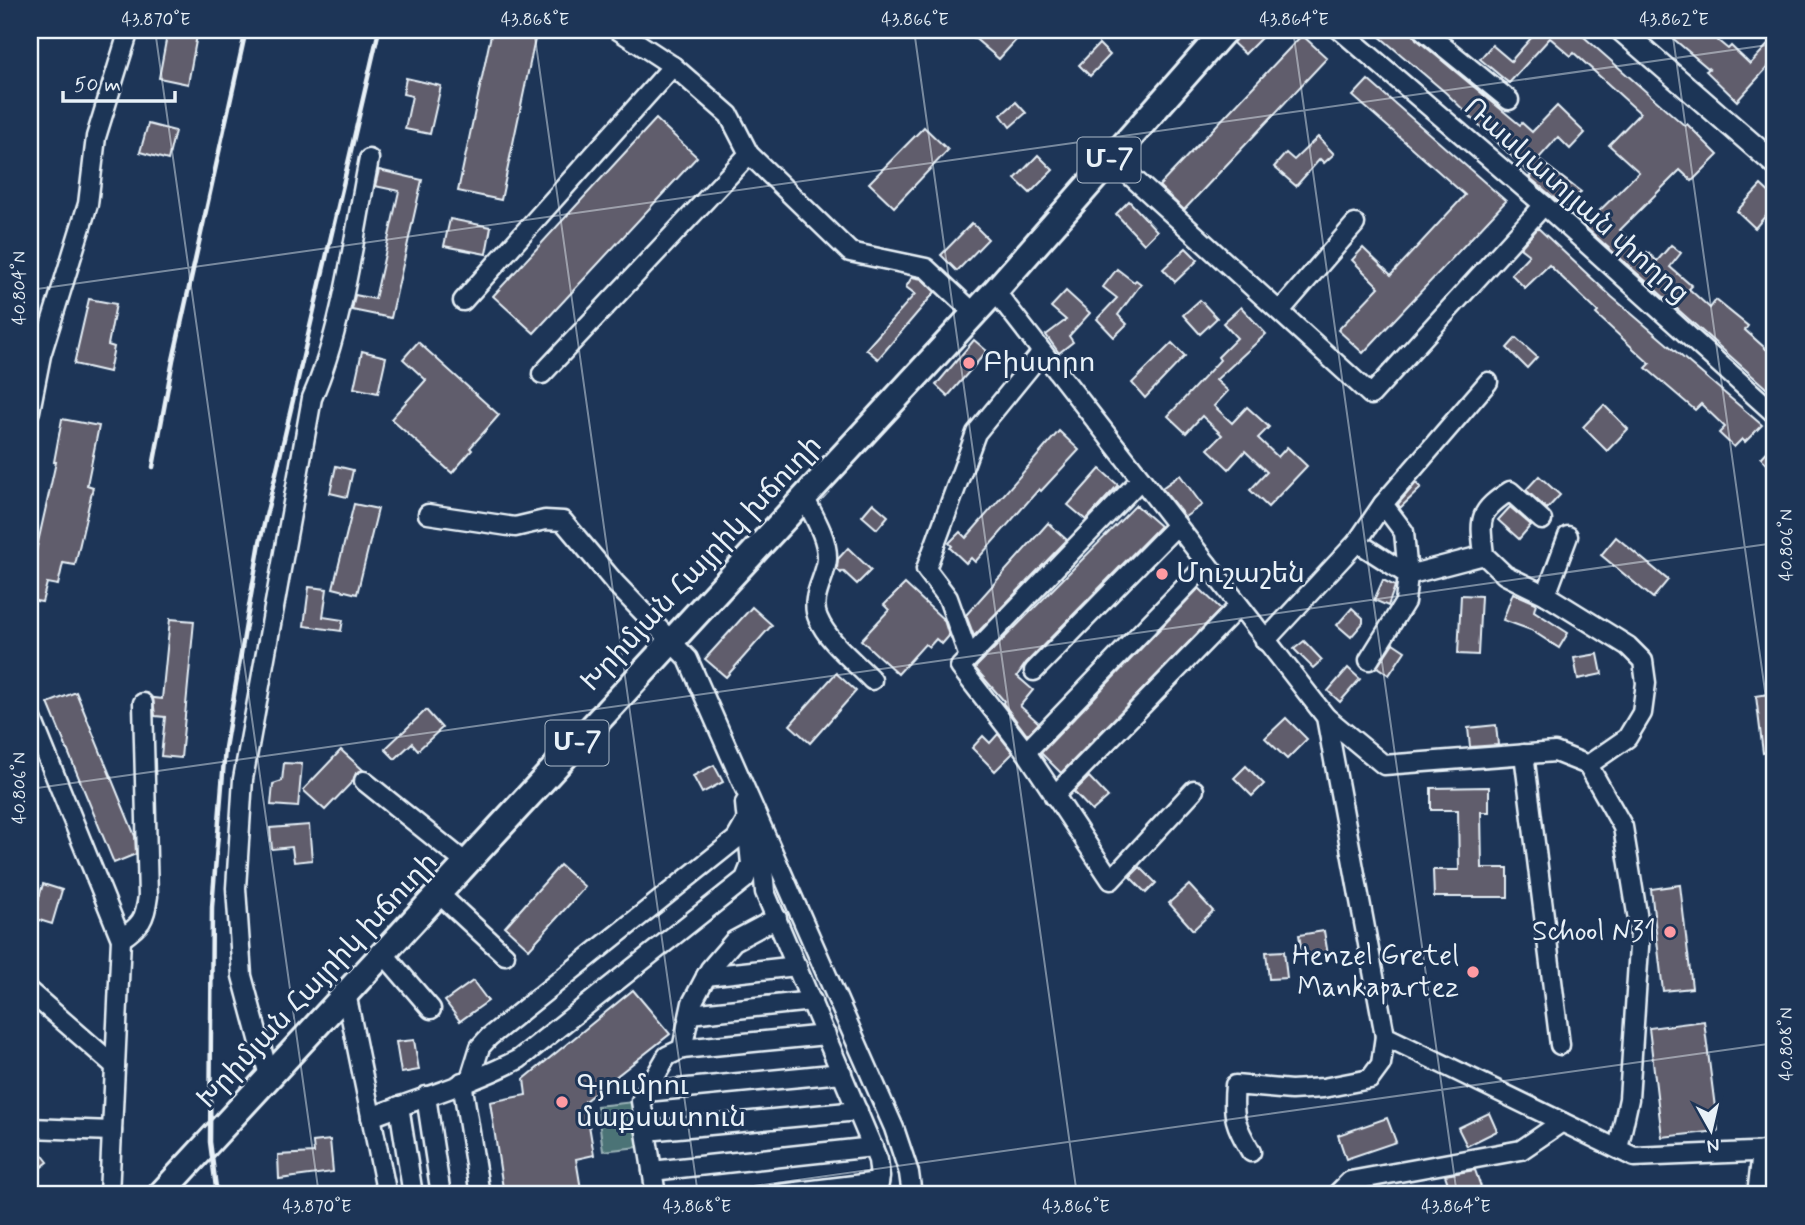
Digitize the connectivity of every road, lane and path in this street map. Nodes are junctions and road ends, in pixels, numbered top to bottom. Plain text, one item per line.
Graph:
1 (129, 30) edge
2 (618, 30) edge
3 (1225, 30) edge
4 (1340, 30) edge
5 (1423, 30) edge
6 (1621, 30) edge
7 (673, 66) junction
8 (1509, 100) dead end
9 (749, 154) junction
10 (1111, 158) junction
11 (369, 159) dead end
12 (1775, 164) edge
13 (1544, 205) junction
14 (1355, 224) dead end
15 (995, 291) junction
16 (463, 301) dead end
17 (1280, 311) junction
18 (974, 313) junction
19 (1042, 352) junction
20 (542, 374) dead end
21 (1488, 382) dead end
22 (30, 411) edge
23 (1775, 414) edge
24 (1141, 479) junction
25 (804, 497) junction
26 (1383, 503) junction
27 (428, 514) dead end
28 (1542, 520) dead end
29 (1177, 525) junction
30 (1568, 536) dead end
31 (1357, 542) junction
32 (1484, 555) junction
33 (1207, 564) junction
34 (1408, 575) junction
35 (1546, 595) junction
36 (1238, 607) junction
37 (1265, 641) junction
38 (671, 642) junction
39 (969, 657) junction
40 (1369, 660) dead end
41 (1034, 671) dead end
42 (872, 680) dead end
43 (142, 703) dead end
44 (30, 714) edge
45 (1326, 718) junction
46 (1026, 752) junction
47 (1524, 754) junction
48 (1588, 765) junction
49 (364, 781) dead end
50 (1194, 790) dead end
51 (1054, 796) junction
52 (754, 819) junction
53 (466, 863) junction
54 (438, 893) junction
55 (777, 918) junction
56 (121, 939) junction
57 (383, 953) junction
58 (505, 955) dead end
59 (797, 965) junction
60 (706, 976) junction
61 (30, 992) edge
62 (346, 993) junction
63 (812, 1001) junction
64 (431, 1009) dead end
65 (690, 1014) junction
66 (826, 1035) junction
67 (1385, 1036) junction
68 (1560, 1045) dead end
69 (682, 1049) junction
70 (115, 1066) junction
71 (842, 1073) junction
72 (269, 1076) junction
73 (466, 1081) junction
74 (646, 1091) junction
75 (426, 1096) junction
76 (399, 1106) junction
77 (858, 1111) junction
78 (371, 1117) junction
79 (1562, 1122) junction
80 (30, 1128) edge
81 (112, 1131) junction
82 (646, 1131) junction
83 (873, 1147) junction
84 (1618, 1149) junction
85 (1769, 1151) edge
86 (1251, 1152) dead end
87 (652, 1171) junction
88 (878, 1189) edge
89 (109, 1195) edge
90 (160, 1195) edge
91 (387, 1195) edge
92 (413, 1195) edge
93 (441, 1195) edge
94 (480, 1195) edge
95 (656, 1195) edge
96 (772, 1195) edge
97 (912, 1195) edge
98 (1336, 1195) edge
99 (1757, 1195) edge

1 - 22 street
2 - 7 street
3 - 10 highway, Խրիմյան Հայրիկ խճուղի / Մ-7
4 - 13 street, Ռասկատլյան փողոց
5 - 8 street
6 - 12 main road
7 - 9 street
7 - 16 street
9 - 18 street
9 - 20 street
10 - 15 highway, Խրիմյան Հայրիկ խճուղի / Մ-7
10 - 17 street
11 - 72 street
13 - 17 street
13 - 23 street, Ռասկատլյան փողոց
14 - 17 street
15 - 18 highway, Խրիմյան Հայրիկ խճուղի / Մ-7
15 - 19 street
18 - 25 highway, Խրիմյան Հայրիկ խճուղի / Մ-7
19 - 24 street
19 - 39 street
21 - 26 street
24 - 29 street
24 - 39 street
25 - 38 highway, Խրիմյան Հայրիկ խճուղի / Մ-7
25 - 42 street
26 - 31 street
26 - 34 street
27 - 38 street
28 - 32 street
29 - 33 street
29 - 41 street
30 - 35 street
31 - 34 street
31 - 37 street
32 - 34 street
32 - 35 street
33 - 36 street
33 - 46 street
34 - 40 street
35 - 48 street
36 - 37 street
36 - 51 street
37 - 45 street
38 - 52 street
38 - 53 highway, Խրիմյան Հայրիկ խճուղի / Մ-7
39 - 46 street
43 - 56 street
44 - 56 street
45 - 47 street
45 - 67 street
46 - 51 street
47 - 48 street
47 - 68 street
48 - 84 street
49 - 53 street
50 - 51 street
52 - 55 street
52 - 73 street
52 - 73 street
52 - 97 street
53 - 54 highway, Խրիմյան Հայրիկ խճուղի / Մ-7
54 - 57 highway, Խրիմյան Հայրիկ խճուղի / Մ-7
54 - 58 street
55 - 59 street
55 - 60 street
56 - 70 street
57 - 62 highway, Խրիմյան Հայրիկ խճուղի / Մ-7
57 - 64 street
59 - 60 street
59 - 63 street
60 - 65 street
61 - 70 street
62 - 72 highway, Խրիմյան Հայրիկ խճուղի / Մ-7
62 - 78 street
63 - 65 street
63 - 66 street
65 - 69 street
66 - 69 street
66 - 71 street
67 - 79 street
67 - 86 street
69 - 74 street
70 - 81 street
71 - 74 street
71 - 77 street
72 - 90 highway, Խրիմյան Հայրիկ խճուղի / Մ-7
73 - 75 street
73 - 94 street
74 - 82 street
75 - 76 street
75 - 93 street
76 - 78 street
76 - 92 street
77 - 82 street
77 - 83 street
78 - 91 street
79 - 84 street
79 - 98 street
80 - 81 street
81 - 89 street
82 - 87 street
83 - 87 street
83 - 88 street
84 - 85 street
85 - 99 street
87 - 95 street
88 - 96 street

